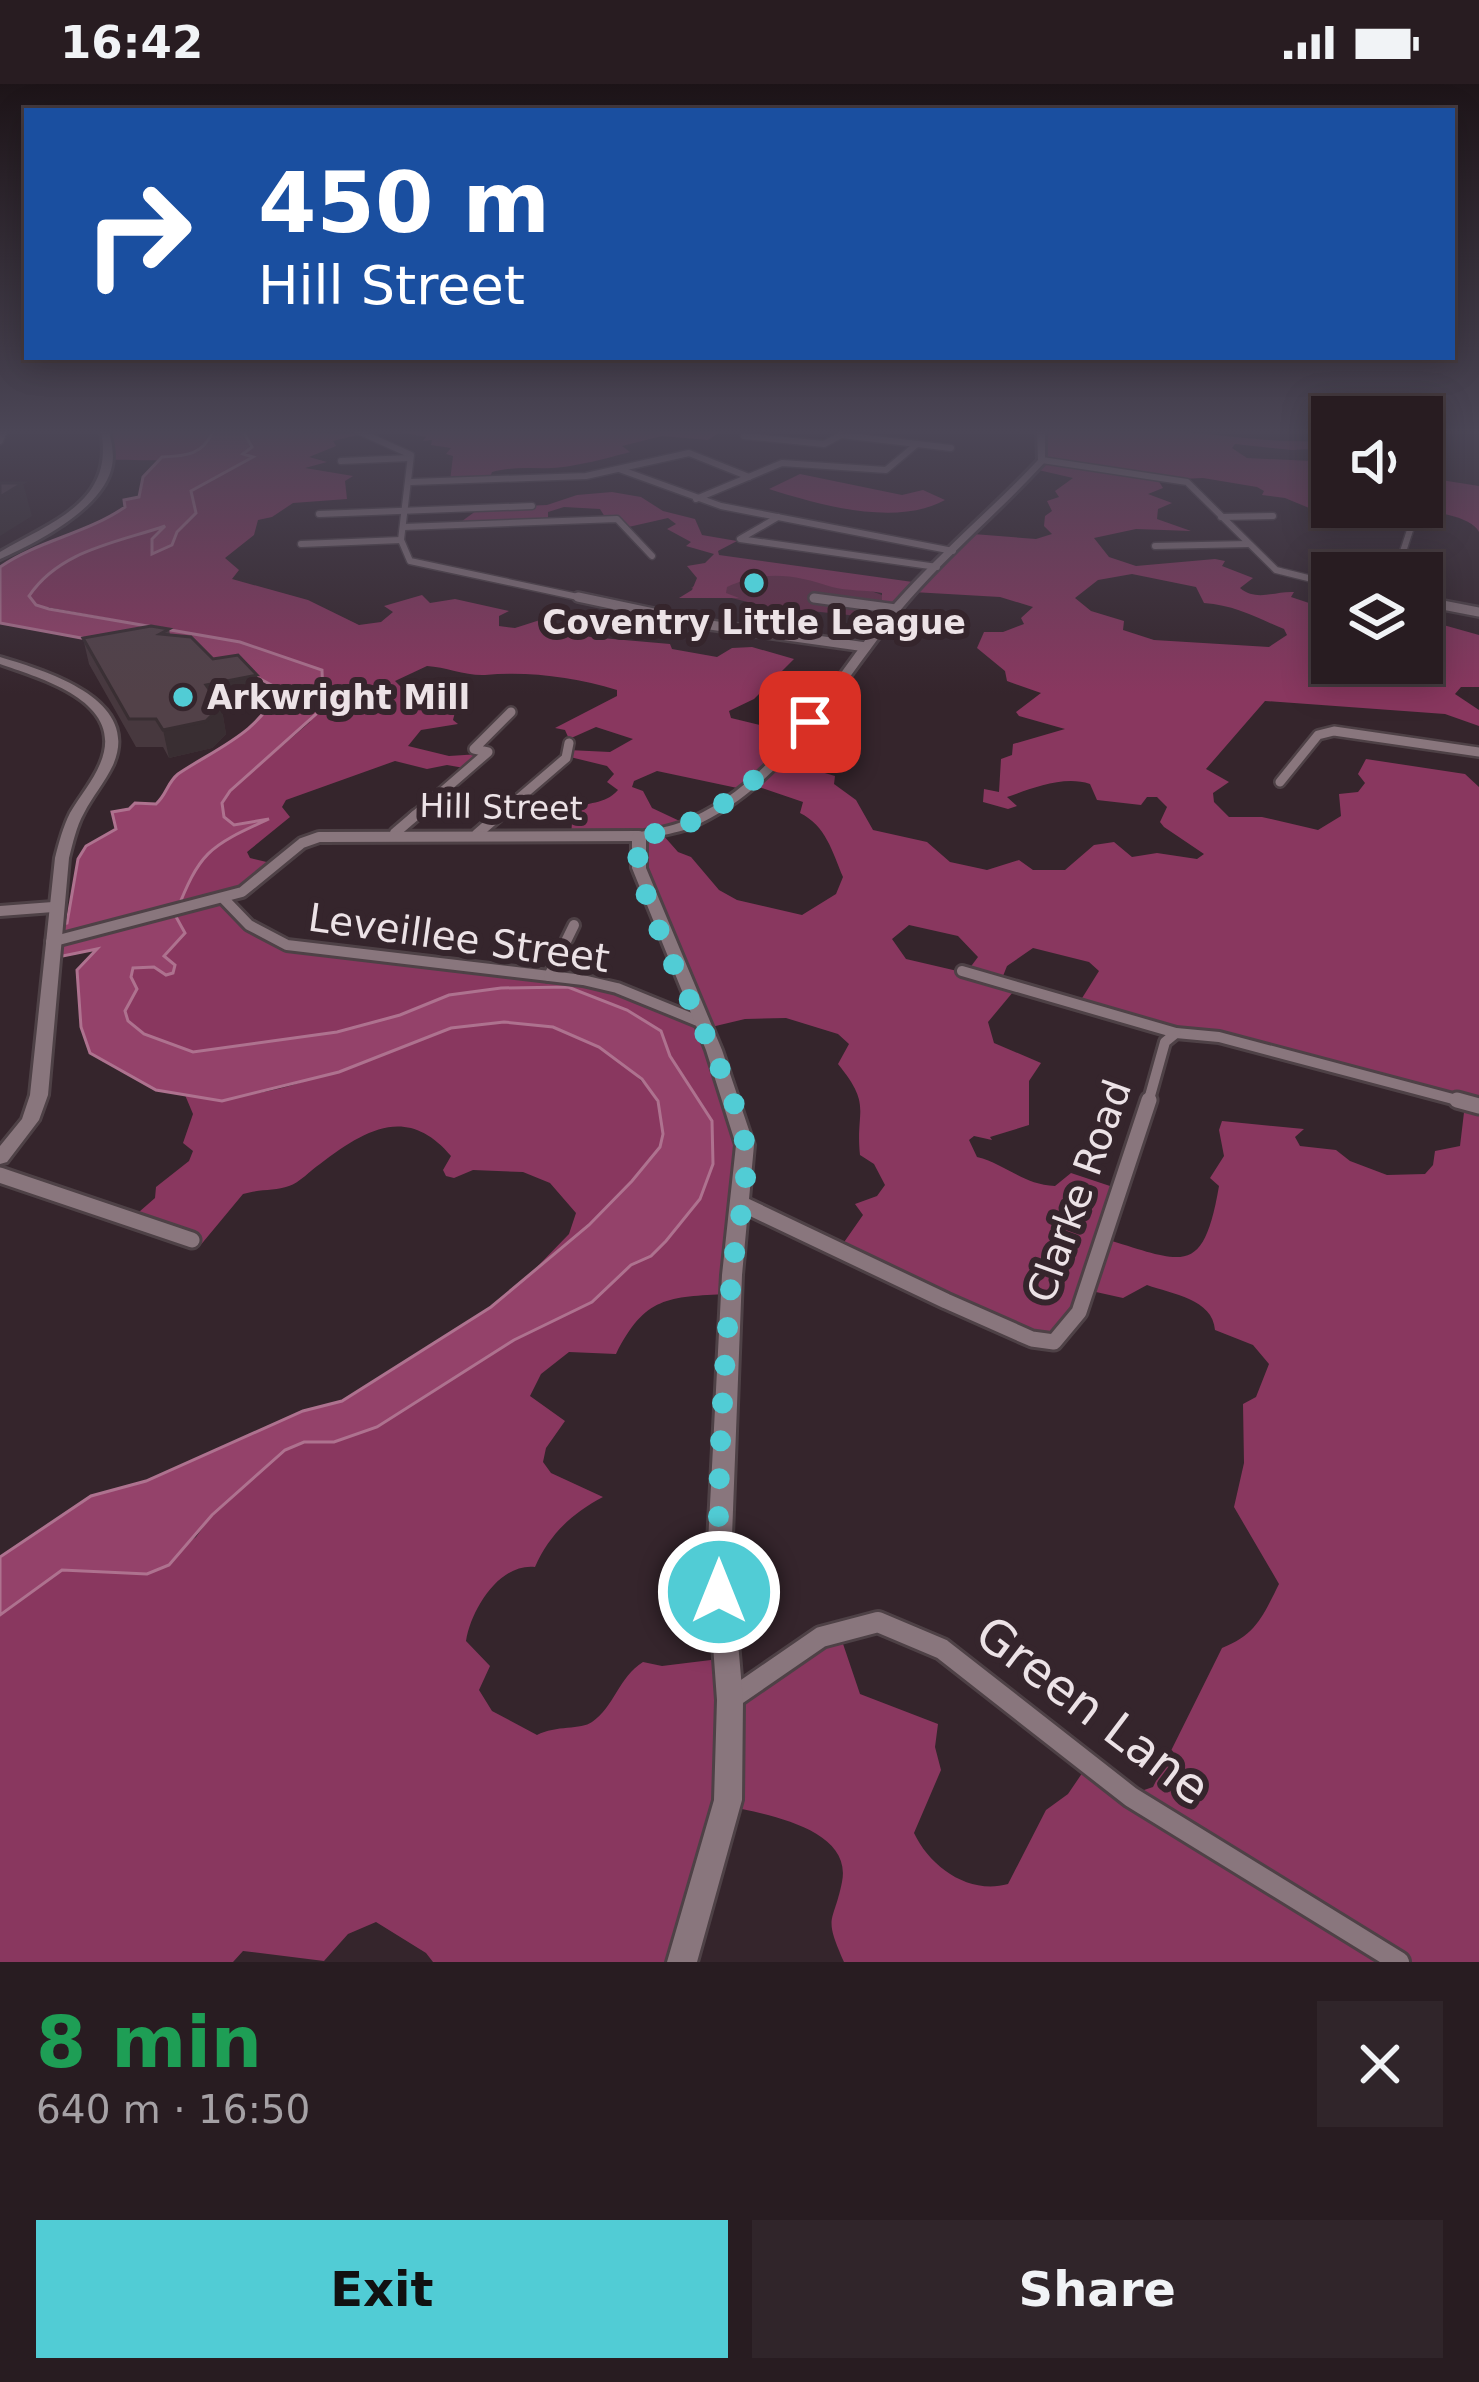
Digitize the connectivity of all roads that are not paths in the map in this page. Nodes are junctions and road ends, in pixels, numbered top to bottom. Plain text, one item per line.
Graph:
1 (57, 519) edge
2 (405, 519) edge
3 (775, 519) edge
4 (786, 519) edge
5 (985, 519) edge
6 (1223, 519) edge
7 (404, 527) junction
8 (401, 540) junction
9 (302, 544) dead end
10 (1248, 544) junction
11 (1156, 546) dead end
12 (953, 551) junction
13 (0, 556) edge
14 (652, 556) dead end
15 (937, 567) junction
16 (1311, 579) edge
17 (814, 598) dead end
18 (1443, 605) edge
19 (896, 609) junction
20 (1479, 612) edge
21 (866, 647) junction
22 (0, 660) edge
23 (511, 712) dead end
24 (569, 743) dead end
25 (1479, 752) edge
26 (1280, 782) dead end
27 (394, 833) junction
28 (477, 834) junction
29 (639, 836) junction
30 (223, 898) junction
31 (53, 907) junction
32 (0, 911) edge
33 (574, 925) dead end
34 (50, 942) junction
35 (962, 971) dead end
36 (549, 976) junction
37 (698, 1021) junction
38 (1176, 1033) junction
39 (1479, 1106) edge
40 (0, 1158) edge
41 (0, 1175) edge
42 (740, 1203) junction
43 (192, 1240) dead end
44 (730, 1700) junction
45 (682, 1962) edge
46 (1399, 1962) edge

1 - 13 street
2 - 7 street
3 - 15 street
4 - 12 street
5 - 12 street, Hill Street
6 - 10 street
7 - 8 street
7 - 14 street
8 - 9 street
8 - 21 street
10 - 11 street
10 - 16 street
12 - 15 street, Hill Street
15 - 19 street, Hill Street
17 - 19 street
18 - 20 street
19 - 21 street, Hill Street
21 - 29 street, Hill Street
22 - 31 street
23 - 27 street
24 - 28 street
25 - 26 street
27 - 28 street, Hill Street
27 - 30 street, Hill Street
28 - 29 street, Hill Street
29 - 37 street
30 - 34 street, Hill Street
30 - 36 street, Leveillee Street
31 - 32 street
31 - 34 street
33 - 36 street
34 - 40 street
35 - 38 street
36 - 37 street, Leveillee Street
37 - 42 street
38 - 39 street
38 - 42 street, Clarke Road
41 - 43 street
42 - 44 street
44 - 45 street
44 - 46 street, Green Lane

